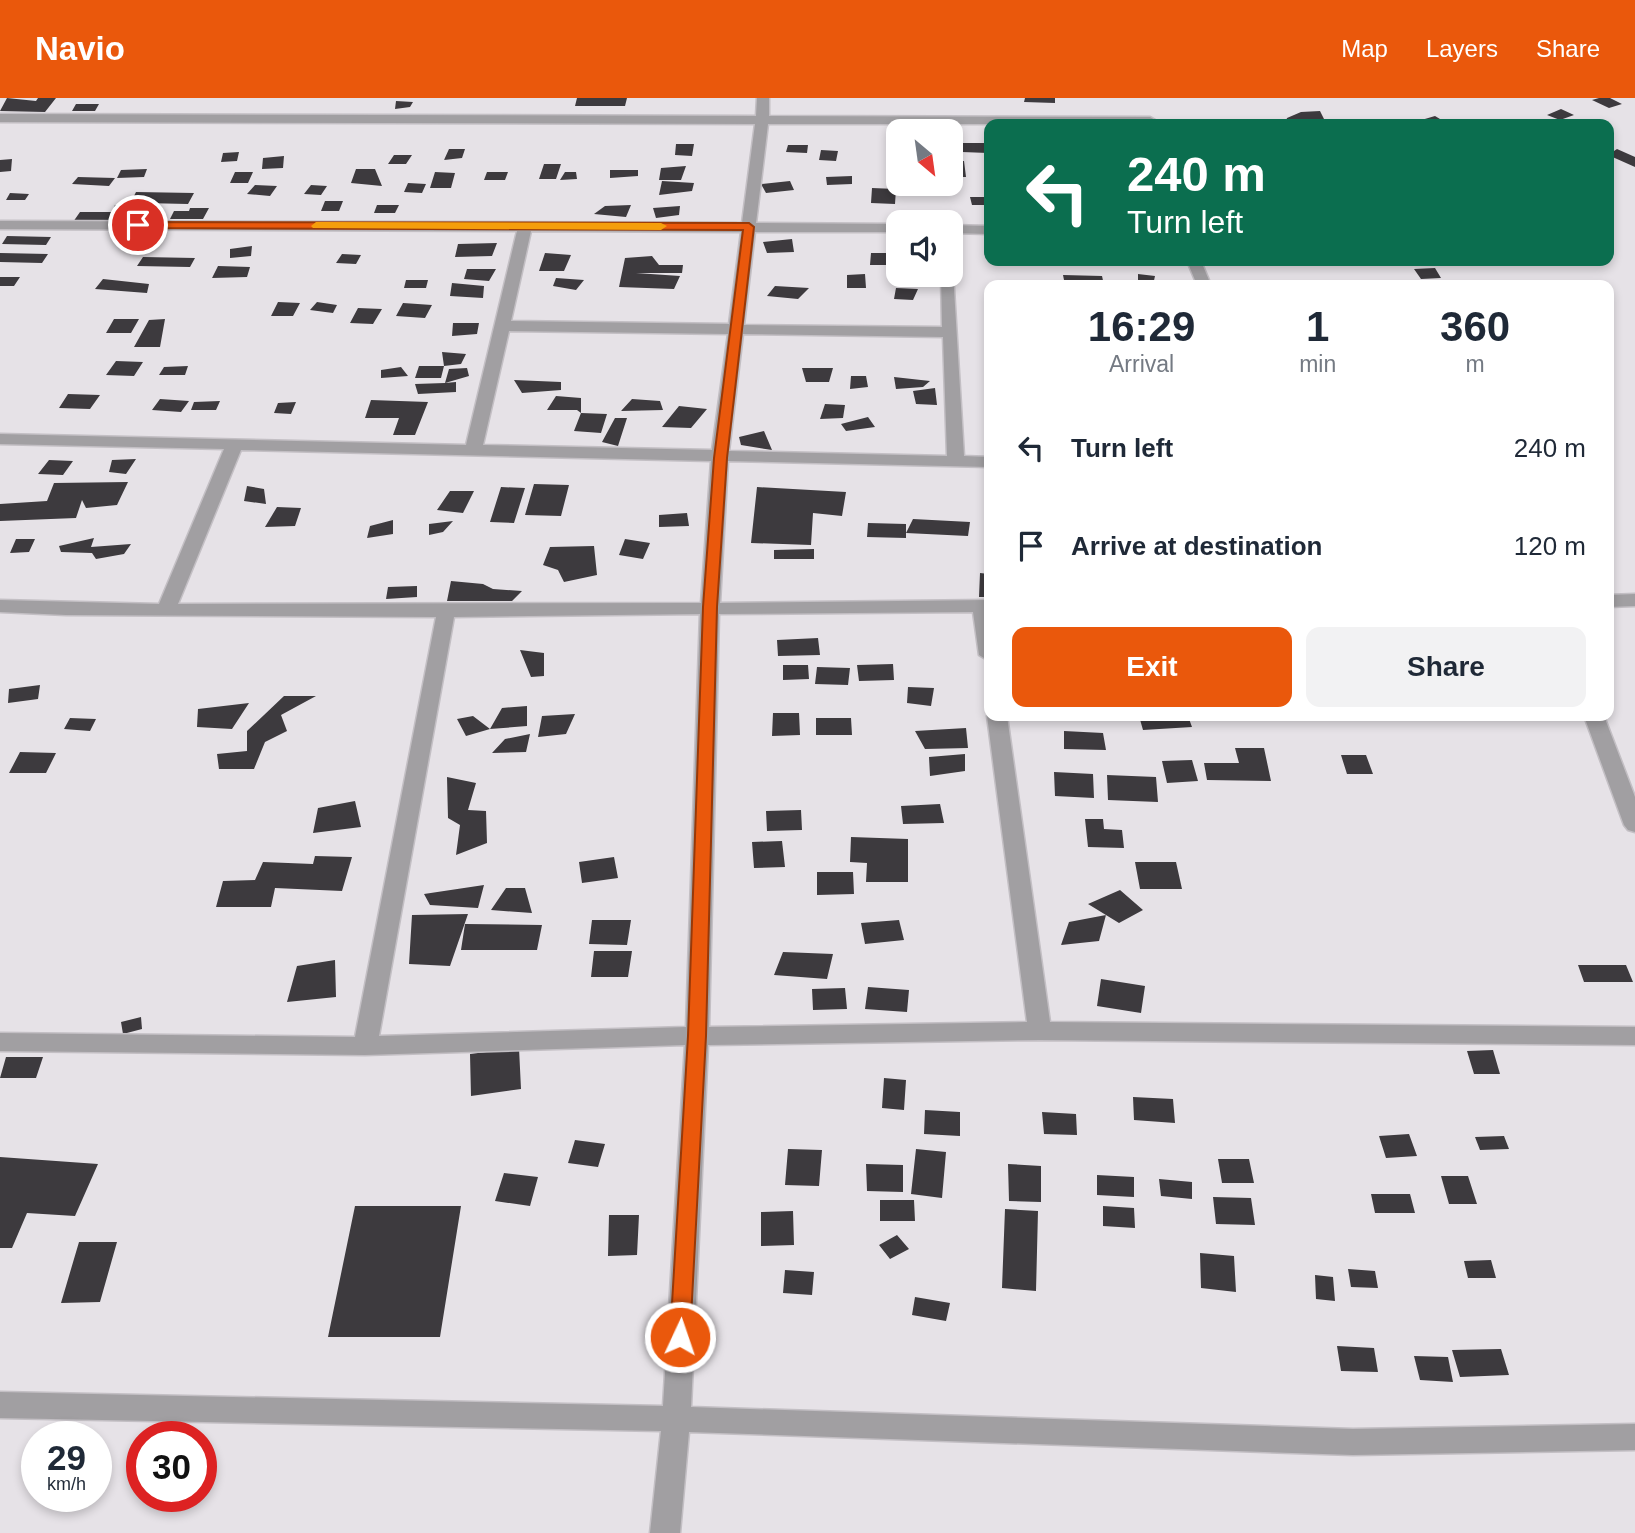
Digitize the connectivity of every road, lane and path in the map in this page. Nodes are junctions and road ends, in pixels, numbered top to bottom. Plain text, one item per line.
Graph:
1 (763, 98) edge
2 (0, 118) edge
3 (762, 120) junction
4 (984, 121) edge
5 (0, 225) edge
6 (525, 226) junction
7 (749, 227) junction
8 (886, 228) edge
9 (963, 229) edge
10 (984, 230) edge
11 (949, 287) edge
12 (502, 326) junction
13 (737, 329) junction
14 (951, 332) junction
15 (0, 439) edge
16 (234, 445) junction
17 (473, 451) junction
18 (720, 458) junction
19 (984, 462) edge
20 (956, 463) junction
21 (1635, 600) edge
22 (1614, 601) edge
23 (0, 606) edge
24 (984, 606) edge
25 (710, 607) junction
26 (167, 608) junction
27 (446, 611) junction
28 (998, 721) edge
29 (1596, 721) edge
30 (1635, 825) edge
31 (1040, 1031) junction
32 (697, 1036) junction
33 (1635, 1036) edge
34 (0, 1042) edge
35 (365, 1046) junction
36 (0, 1405) edge
37 (676, 1419) junction
38 (1635, 1437) edge
39 (665, 1533) edge

1 - 3 street
2 - 3 street
3 - 4 street
3 - 7 street
5 - 6 street
6 - 7 street
6 - 12 street
7 - 8 street
7 - 13 street
9 - 10 street
11 - 14 street
12 - 13 street
12 - 17 street
13 - 14 street
13 - 18 street
14 - 20 street
15 - 16 street
16 - 17 street
16 - 26 street
17 - 18 street
18 - 20 street
18 - 25 street
19 - 20 street
21 - 22 street
23 - 26 street
24 - 25 street
25 - 27 street
25 - 32 street
26 - 27 street
27 - 35 street
28 - 31 street
29 - 30 street
31 - 32 street
31 - 33 street
32 - 35 street
32 - 37 street
34 - 35 street
36 - 37 street
37 - 38 street
37 - 39 street

